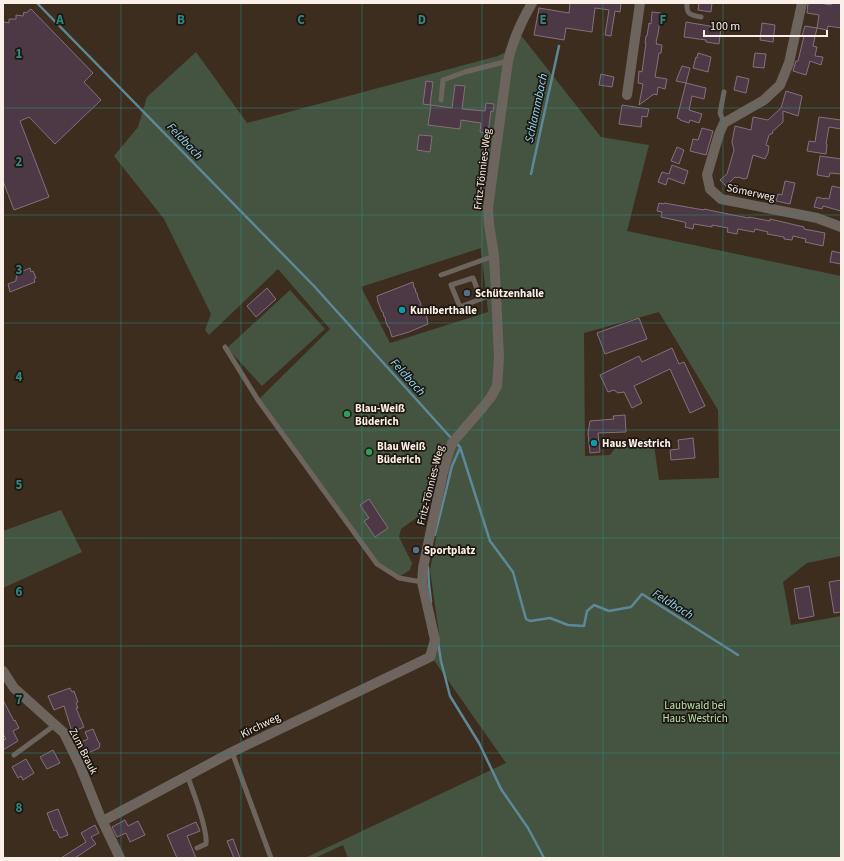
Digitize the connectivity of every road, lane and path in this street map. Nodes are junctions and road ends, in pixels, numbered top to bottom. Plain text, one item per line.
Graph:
1 (532, 3) edge
2 (640, 3) edge
3 (687, 3) edge
4 (802, 3) edge
5 (701, 17) dead end
6 (508, 61) junction
7 (724, 92) dead end
8 (627, 95) dead end
9 (441, 100) dead end
10 (724, 123) junction
11 (841, 227) edge
12 (494, 256) junction
13 (441, 275) dead end
14 (496, 293) junction
15 (481, 299) junction
16 (225, 347) dead end
17 (422, 582) junction
18 (430, 657) joint
19 (3, 671) edge
20 (55, 725) junction
21 (232, 752) junction
22 (14, 755) dead end
23 (185, 777) junction
24 (102, 821) junction
25 (197, 848) dead end
26 (120, 858) edge
27 (271, 858) edge

1 - 6 street, Fritz-Tönnies-Weg
2 - 8 street
3 - 5 lane
4 - 10 street
6 - 9 lane
6 - 12 street, Fritz-Tönnies-Weg
7 - 10 lane
10 - 11 street, Sömerweg
12 - 13 lane
12 - 14 street, Fritz-Tönnies-Weg
14 - 15 lane
14 - 17 street, Fritz-Tönnies-Weg
15 - 15 lane
16 - 17 lane
17 - 18 street, Fritz-Tönnies-Weg
18 - 21 street, Kirchweg
19 - 20 street, Zum Brauk
20 - 22 lane
20 - 24 street, Zum Brauk
21 - 23 street, Kirchweg
21 - 27 lane
23 - 24 street, Kirchweg
23 - 25 lane
24 - 26 street, Zum Brauk

